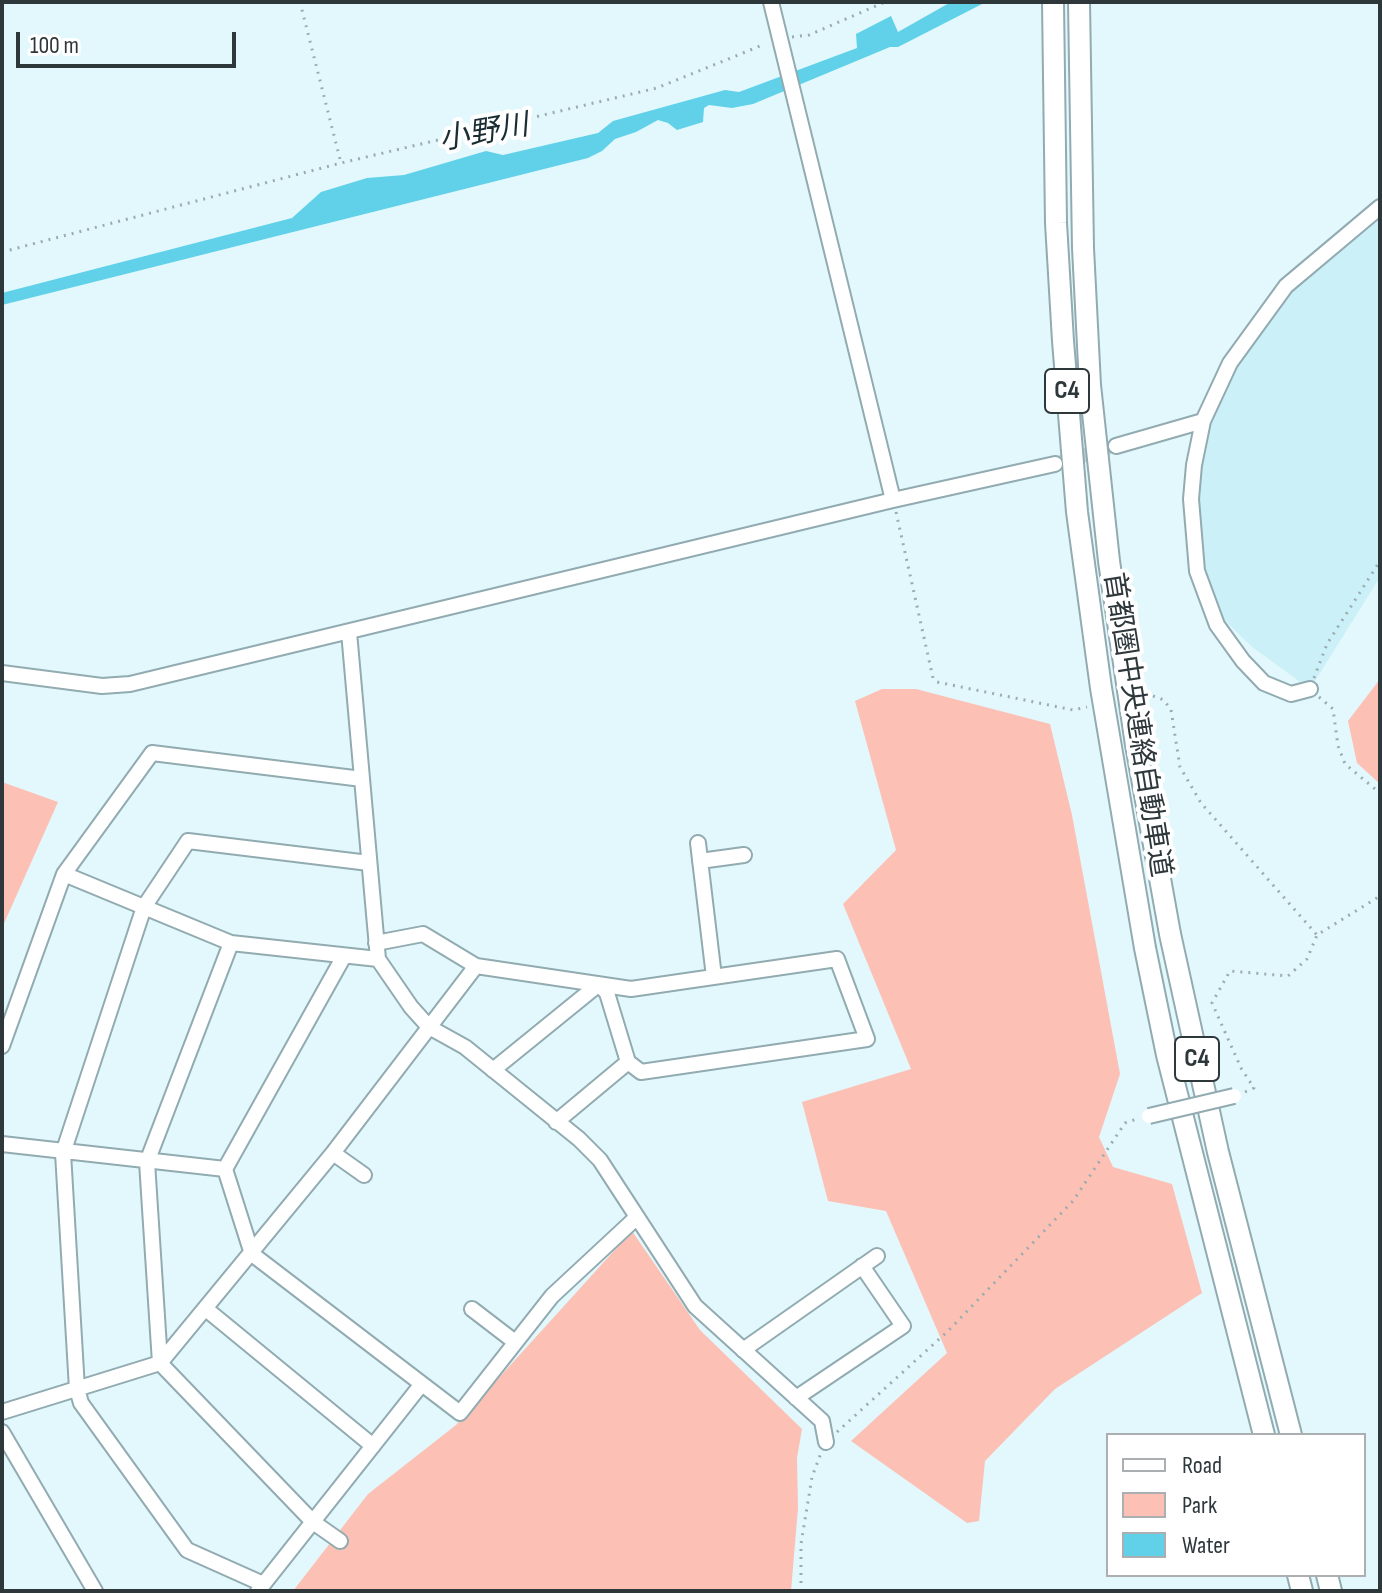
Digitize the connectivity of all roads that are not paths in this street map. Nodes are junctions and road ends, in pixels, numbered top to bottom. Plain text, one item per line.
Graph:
1 (771, 2) edge
2 (1053, 2) edge
3 (1079, 2) edge
4 (1380, 207) edge
5 (1203, 421) junction
6 (1116, 446) tunnel mouth
7 (1055, 464) tunnel mouth
8 (893, 500) junction
9 (349, 632) junction
10 (2, 673) edge
11 (1310, 689) road end
12 (362, 779) junction
13 (698, 843) dead end
14 (744, 855) dead end
15 (700, 861) junction
16 (369, 863) junction
17 (64, 874) junction
18 (144, 907) junction
19 (231, 943) junction
20 (376, 943) junction
21 (344, 956) junction
22 (378, 959) junction
23 (476, 966) junction
24 (714, 977) junction
25 (599, 984) junction
26 (429, 1027) junction
27 (2, 1046) edge
28 (628, 1062) junction
29 (493, 1070) junction
30 (1234, 1096) road end
31 (1149, 1116) road end
32 (556, 1122) junction
33 (2, 1144) edge
34 (63, 1153) junction
35 (333, 1153) junction
36 (147, 1162) junction
37 (225, 1169) junction
38 (364, 1175) dead end
39 (637, 1217) junction
40 (252, 1254) junction
41 (877, 1256) dead end
42 (862, 1266) junction
43 (206, 1309) junction
44 (472, 1309) dead end
45 (515, 1342) junction
46 (743, 1350) junction
47 (160, 1363) junction
48 (421, 1385) junction
49 (77, 1389) junction
50 (796, 1398) junction
51 (2, 1412) edge
52 (2, 1432) edge
53 (1263, 1433) edge
54 (1290, 1433) edge
55 (826, 1442) road end
56 (373, 1446) junction
57 (313, 1522) junction
58 (340, 1541) dead end
59 (261, 1588) edge
60 (95, 1591) edge

1 - 8 street
2 - 53 highway, 首都圏中央連絡自動車道 / C4
3 - 54 highway, 首都圏中央連絡自動車道 / C4
4 - 5 street
5 - 6 street
5 - 11 street
7 - 8 street
8 - 9 street
9 - 10 street
9 - 12 street
12 - 16 street
12 - 17 street
13 - 15 street
14 - 15 street
15 - 24 street
16 - 18 street
16 - 20 street
17 - 18 street
17 - 27 street
18 - 19 street
18 - 34 street
19 - 21 street
19 - 36 street
20 - 22 street
20 - 23 street
21 - 22 street
21 - 37 street
22 - 26 street
23 - 25 street
23 - 26 street
24 - 25 street
24 - 28 street
25 - 28 street
25 - 29 street
26 - 29 street
26 - 35 street
28 - 32 street
29 - 32 street
30 - 31 street, bridge
32 - 39 street
33 - 34 street
34 - 36 street
34 - 49 street
35 - 38 street
35 - 40 street
36 - 37 street
36 - 47 street
37 - 40 street
39 - 45 street
39 - 46 street
40 - 43 street
40 - 48 street
41 - 42 street
42 - 46 street
42 - 50 street
43 - 47 street
43 - 56 street
44 - 45 street
45 - 48 street
46 - 50 street
47 - 49 street
47 - 57 street
48 - 56 street
49 - 51 street
49 - 59 street
50 - 55 street
52 - 60 street
56 - 57 street
57 - 58 street
57 - 59 street

